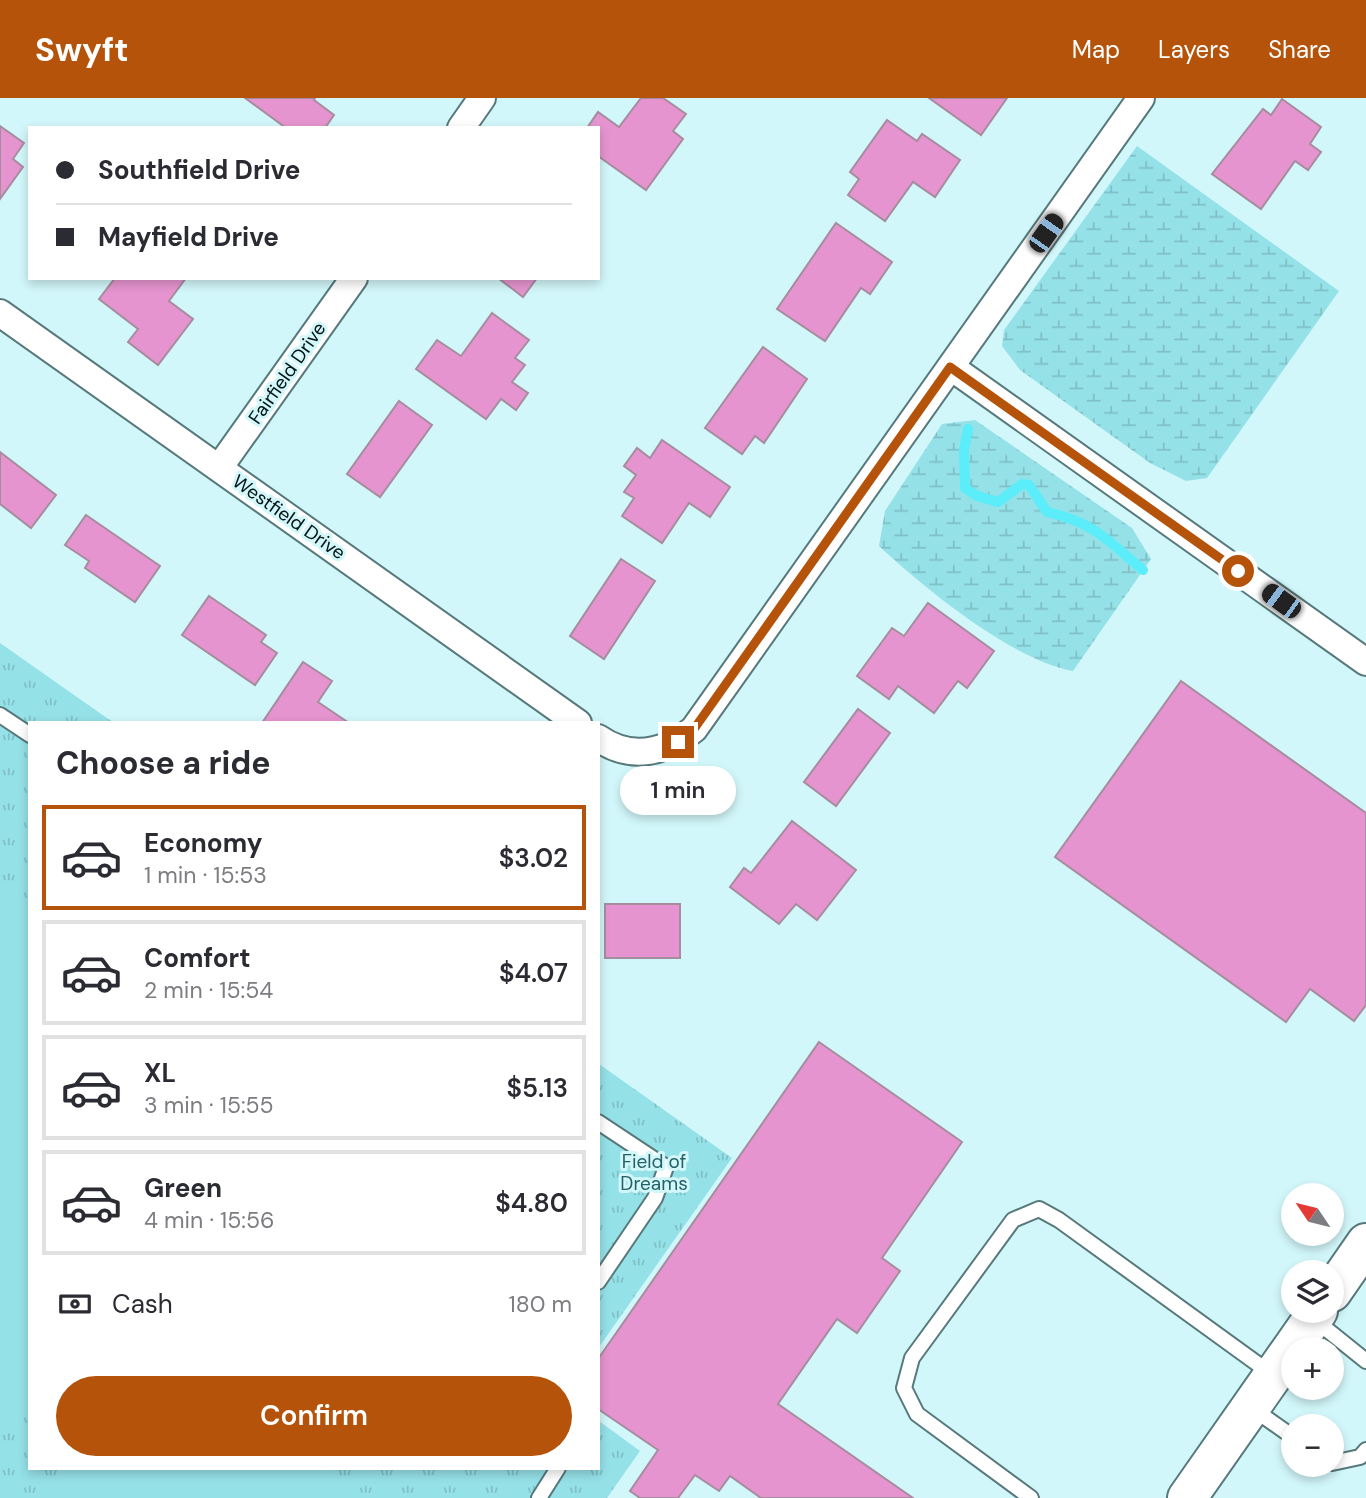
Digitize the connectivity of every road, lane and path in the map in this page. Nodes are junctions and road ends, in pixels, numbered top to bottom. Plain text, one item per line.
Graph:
1 (482, 98) edge
2 (1141, 98) edge
3 (462, 126) edge
4 (353, 280) edge
5 (0, 313) edge
6 (950, 367) junction
7 (219, 468) junction
8 (1366, 662) edge
9 (0, 715) edge
10 (575, 721) edge
11 (28, 734) edge
12 (600, 739) edge
13 (600, 1123) edge
14 (1366, 1243) edge
15 (1344, 1274) edge
16 (600, 1279) edge
17 (1310, 1323) edge
18 (1334, 1323) edge
19 (1366, 1361) edge
20 (1273, 1375) junction
21 (1251, 1407) junction
22 (1281, 1428) edge
23 (1366, 1450) edge
24 (1344, 1460) edge
25 (557, 1470) edge
26 (539, 1498) edge
27 (1031, 1498) edge
28 (1187, 1498) edge

1 - 3 street
2 - 6 street
4 - 7 street, Fairfield Drive
5 - 7 street, Westfield Drive
6 - 8 street
6 - 12 street
7 - 10 street, Westfield Drive
9 - 11 lane
13 - 16 lane
14 - 15 street
17 - 20 street
18 - 19 lane
20 - 21 street
20 - 27 lane
21 - 22 lane
21 - 28 street
23 - 24 lane
25 - 26 lane

